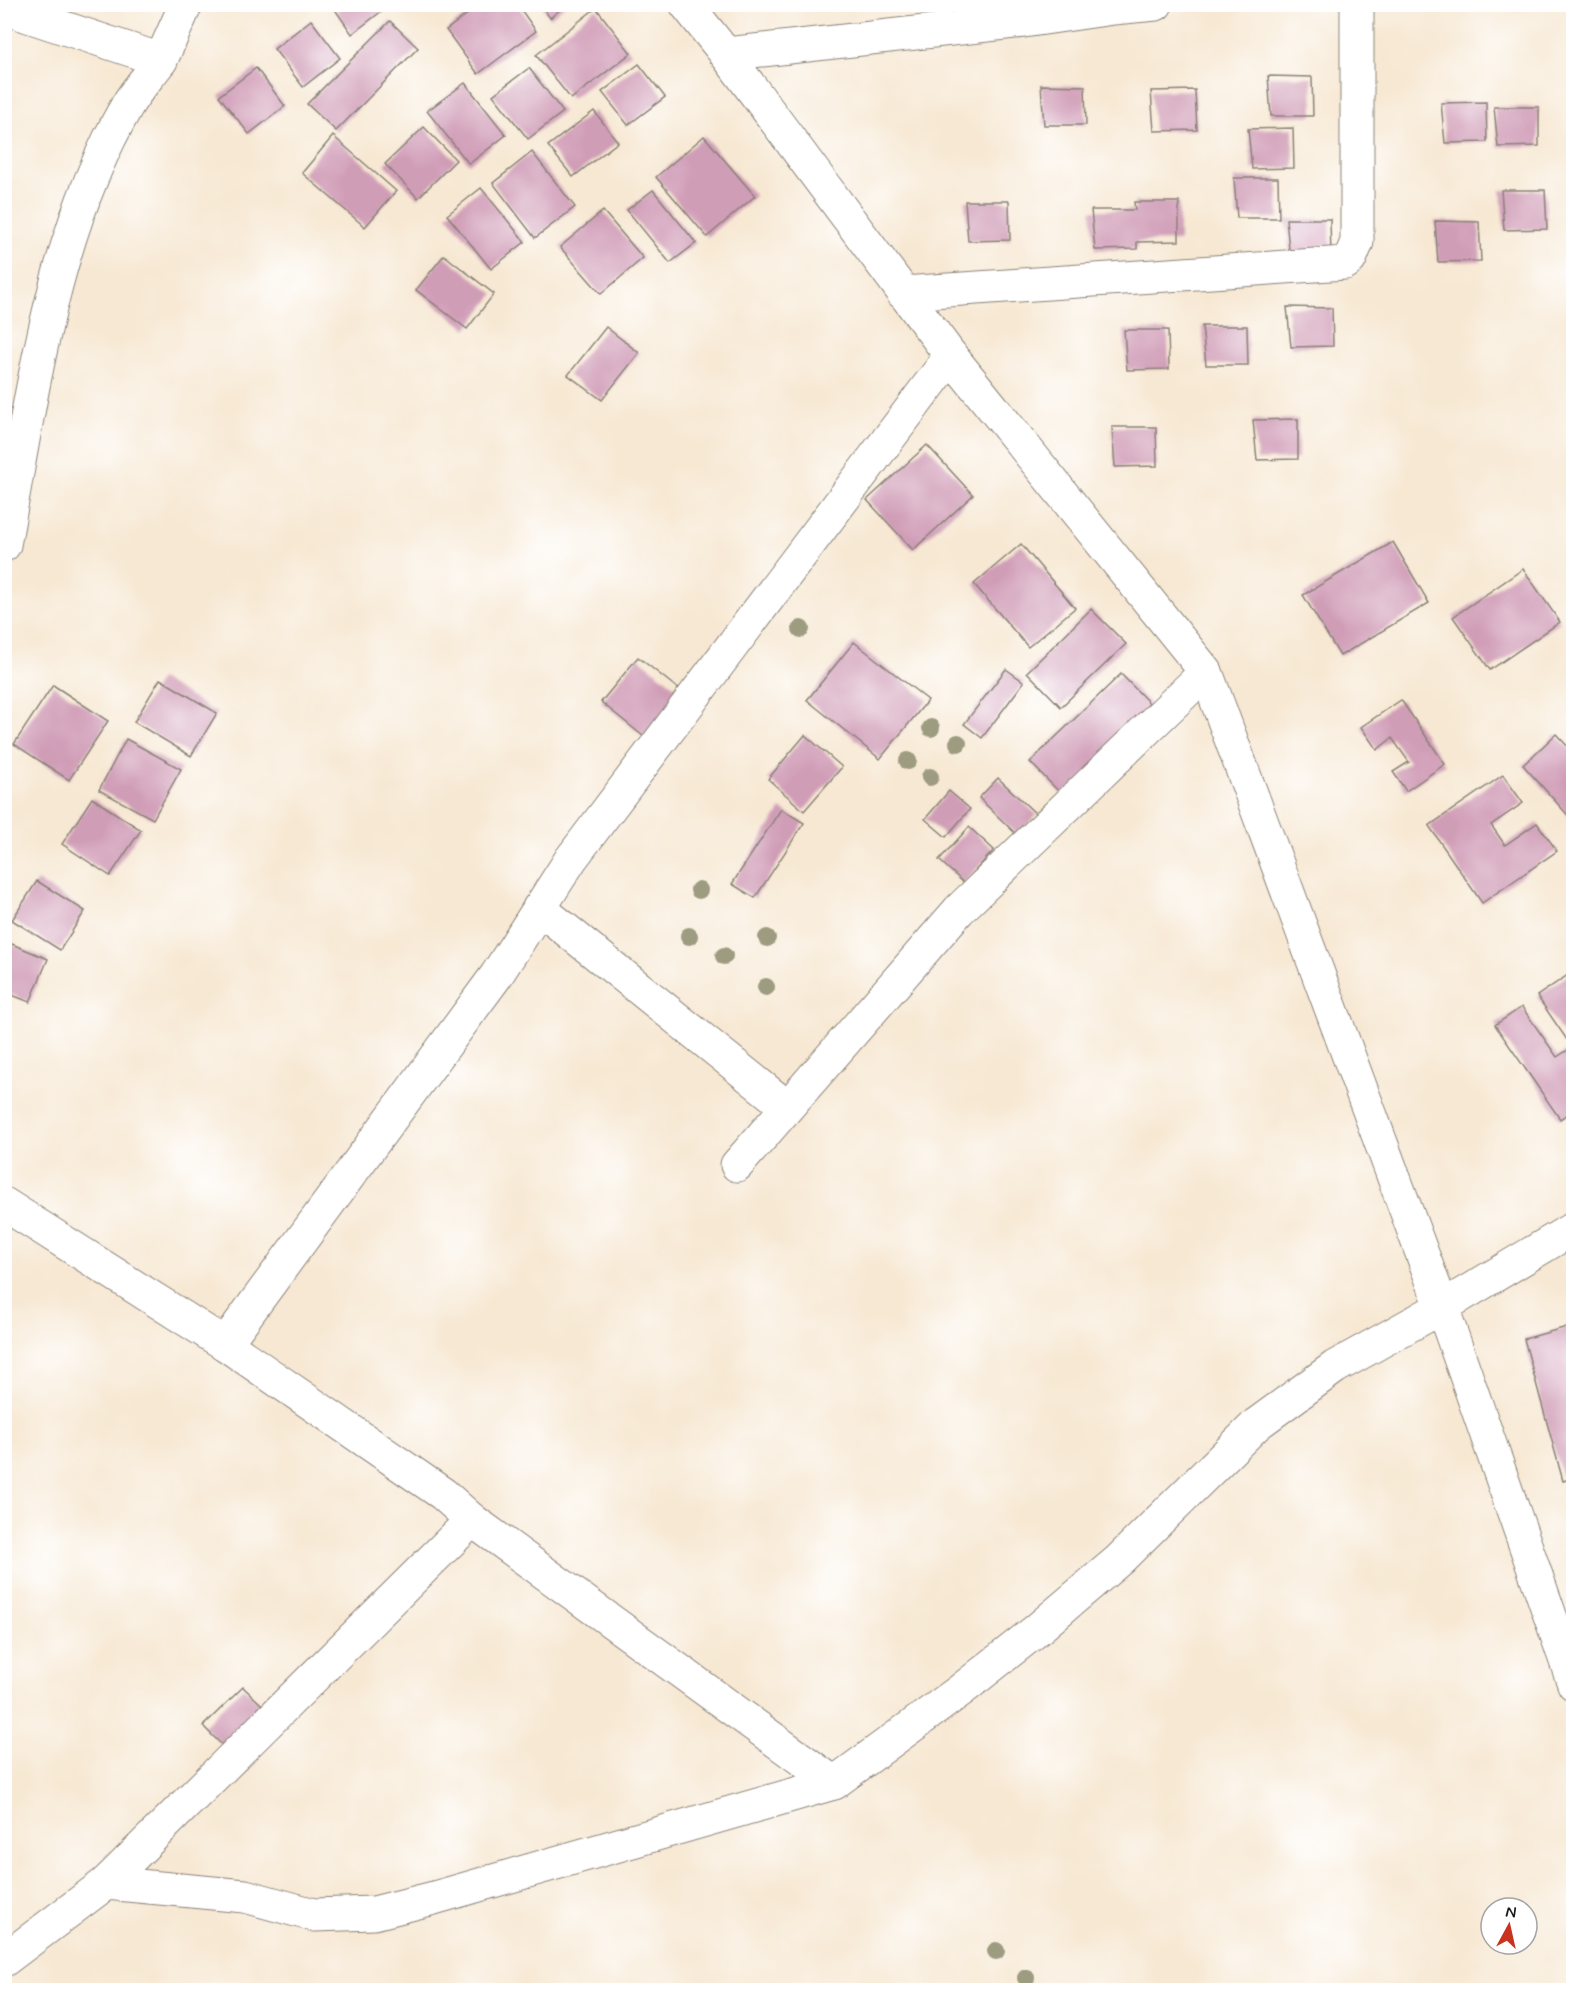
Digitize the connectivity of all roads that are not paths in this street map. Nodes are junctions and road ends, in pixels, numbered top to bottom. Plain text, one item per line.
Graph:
1 (186, 4) edge
2 (686, 4) edge
3 (1156, 4) edge
4 (1357, 4) edge
5 (4, 8) edge
6 (961, 16) edge
7 (726, 54) junction
8 (161, 60) junction
9 (903, 293) junction
10 (951, 357) junction
11 (4, 545) edge
12 (1206, 672) junction
13 (539, 908) junction
14 (787, 1107) junction
15 (737, 1165) dead end
16 (4, 1204) edge
17 (1574, 1228) edge
18 (1442, 1307) junction
19 (225, 1344) junction
20 (472, 1520) junction
21 (1574, 1684) edge
22 (834, 1783) junction
23 (106, 1883) junction
24 (4, 1960) edge

1 - 8 street
2 - 7 street
3 - 6 street
4 - 9 street
5 - 8 street
6 - 7 street
7 - 9 street
8 - 11 street
9 - 10 street
10 - 12 street
10 - 13 street
12 - 14 street
12 - 18 street
13 - 14 street
13 - 19 street
14 - 15 street
16 - 19 street
17 - 18 street
18 - 21 street
18 - 22 street
19 - 20 street
20 - 22 street
20 - 23 street
22 - 23 street
23 - 24 street

